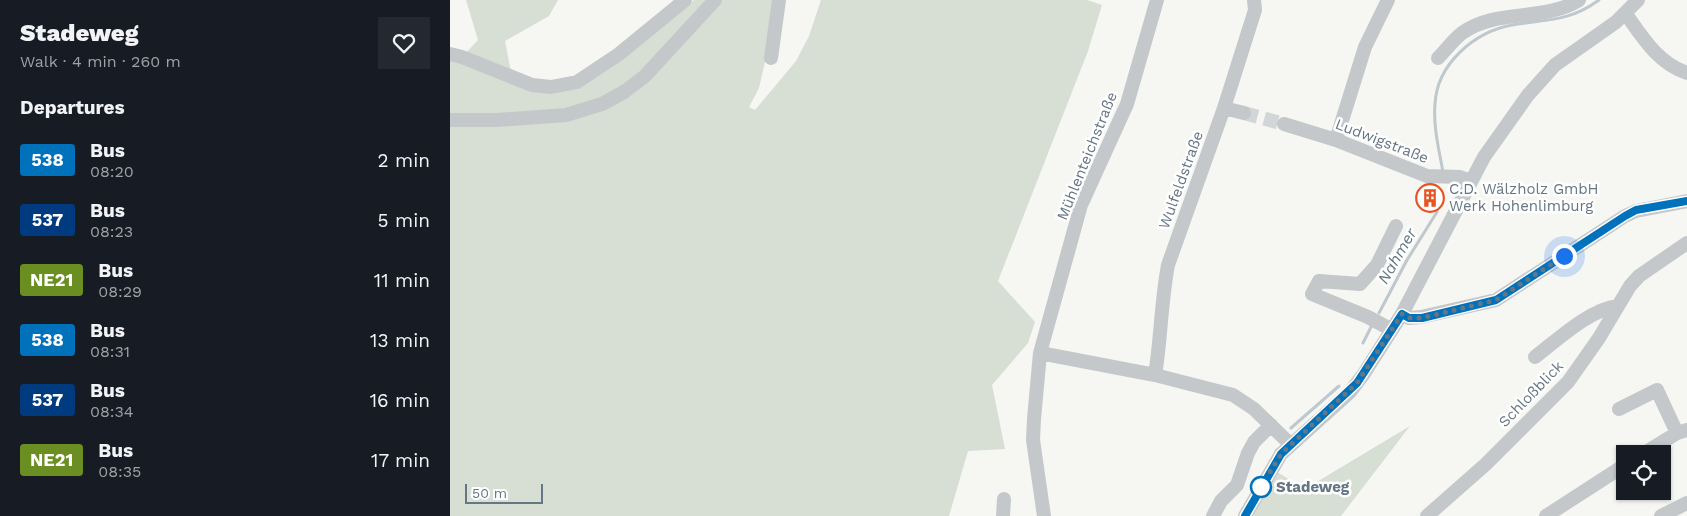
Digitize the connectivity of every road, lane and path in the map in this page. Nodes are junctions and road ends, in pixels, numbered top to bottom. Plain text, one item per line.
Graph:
1 (685, 0) edge
2 (715, 0) edge
3 (779, 0) edge
4 (1157, 0) edge
5 (1254, 0) edge
6 (1388, 0) edge
7 (1579, 0) edge
8 (1638, 0) edge
9 (1626, 14) junction
10 (450, 54) edge
11 (771, 58) dead end
12 (1438, 58) dead end
13 (1687, 73) edge
14 (1224, 108) junction
15 (1244, 113) tunnel mouth
16 (450, 120) edge
17 (1284, 124) tunnel mouth
18 (1336, 140) junction
19 (1470, 181) junction
20 (1687, 201) edge
21 (1396, 226) dead end
22 (1687, 243) edge
23 (1618, 306) junction
24 (1402, 314) junction
25 (1392, 330) junction
26 (1040, 353) junction
27 (1535, 356) dead end
28 (1155, 375) junction
29 (1619, 409) dead end
30 (1271, 425) junction
31 (1682, 432) edge
32 (1290, 444) junction
33 (1659, 445) edge
34 (1616, 471) edge
35 (1004, 499) dead end
36 (1687, 503) edge
37 (1002, 516) edge
38 (1044, 516) edge
39 (1213, 516) edge
40 (1245, 516) edge
41 (1427, 516) edge
42 (1546, 516) edge
43 (1661, 516) edge

1 - 10 street
2 - 16 street
3 - 11 street
4 - 26 street, Mühlenteichstraße
5 - 14 street, Wulfeldstraße
6 - 18 street
7 - 12 street
8 - 9 street
9 - 13 street
9 - 19 street
14 - 15 street
14 - 28 street, Wulfeldstraße
17 - 18 street, Ludwigstraße
18 - 19 street, Ludwigstraße
19 - 24 street
20 - 24 street
21 - 25 street
22 - 23 street, Schloßblick
23 - 27 street
23 - 41 street, Schloßblick
24 - 25 street
25 - 32 street
26 - 28 street
26 - 38 street, Mühlenteichstraße
28 - 30 street
29 - 31 street
30 - 32 street
30 - 39 street
31 - 33 street
32 - 40 street
34 - 42 street
35 - 37 street
36 - 43 street

